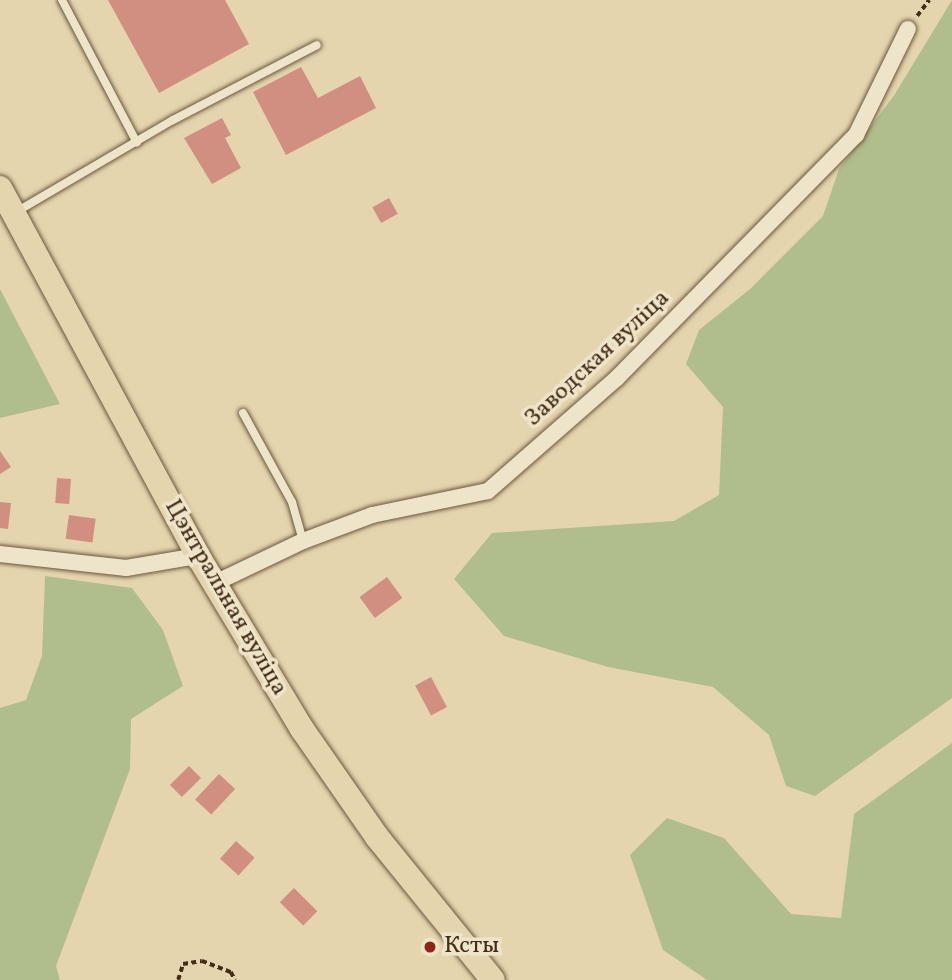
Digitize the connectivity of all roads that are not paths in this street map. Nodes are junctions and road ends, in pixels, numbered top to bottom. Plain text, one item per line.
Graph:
1 (62, 0) edge
2 (908, 29) dead end
3 (317, 45) dead end
4 (137, 143) junction
5 (0, 188) edge
6 (14, 213) junction
7 (243, 413) dead end
8 (303, 541) junction
9 (0, 554) edge
10 (198, 556) junction
11 (215, 583) junction
12 (493, 980) edge

1 - 4 lane
2 - 8 street, Заводская вуліца
3 - 4 lane
4 - 6 lane
5 - 6 main road, Цэнтральная вуліца
6 - 10 main road, Цэнтральная вуліца
7 - 8 lane
8 - 11 street, Заводская вуліца
9 - 10 street
10 - 11 main road, Цэнтральная вуліца
11 - 12 main road, Цэнтральная вуліца

